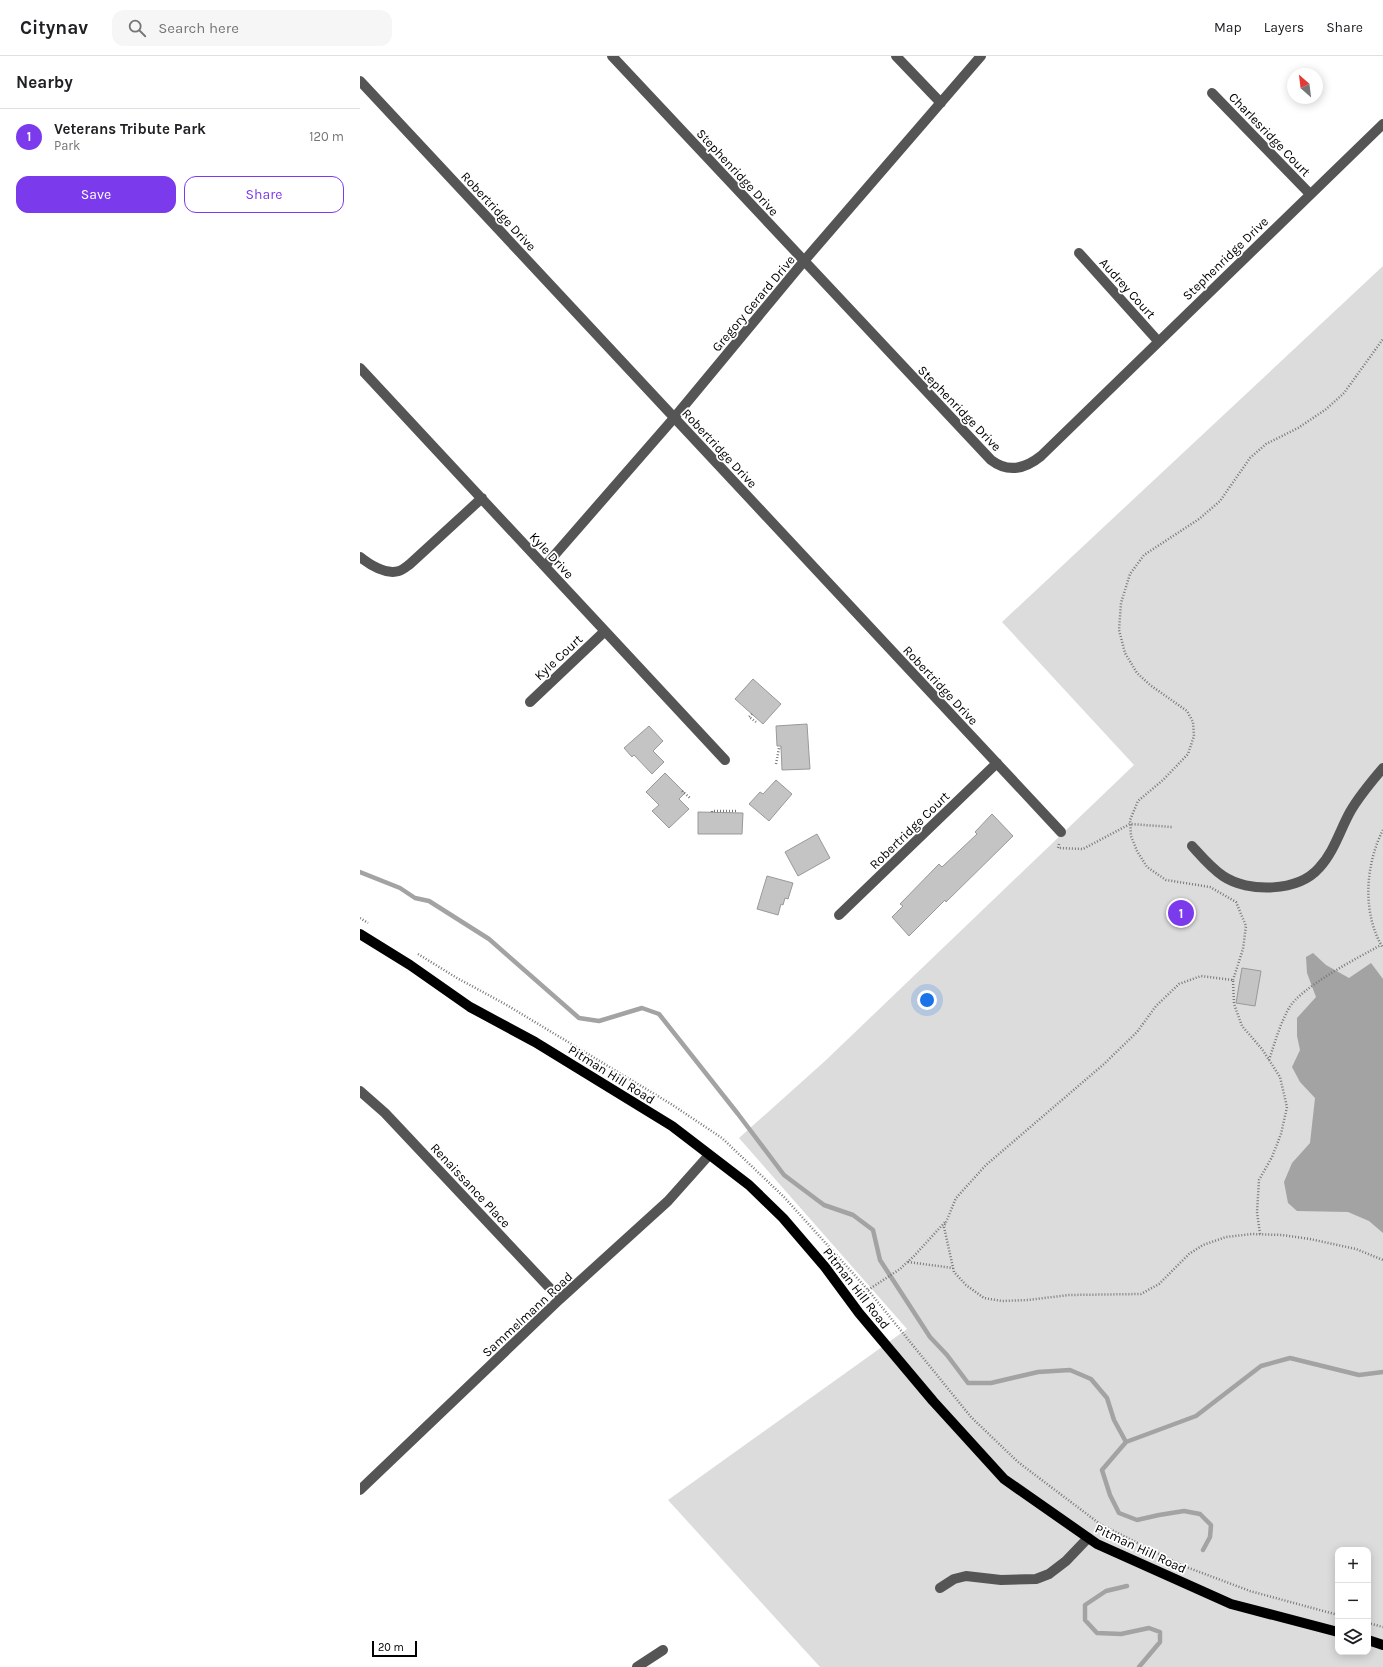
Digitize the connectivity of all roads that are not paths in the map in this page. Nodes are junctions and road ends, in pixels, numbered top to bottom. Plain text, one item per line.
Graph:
1 (612, 56) edge
2 (896, 56) edge
3 (981, 56) edge
4 (360, 81) edge
5 (1212, 93) dead end
6 (940, 103) junction
7 (1383, 124) edge
8 (1310, 194) junction
9 (1079, 253) dead end
10 (804, 261) junction
11 (1158, 341) junction
12 (360, 368) edge
13 (674, 418) junction
14 (482, 498) junction
15 (360, 556) edge
16 (545, 566) junction
17 (605, 631) junction
18 (530, 702) dead end
19 (725, 760) dead end
20 (997, 763) junction
21 (1383, 768) edge
22 (1061, 832) road end
23 (1192, 846) dead end
24 (839, 915) dead end
25 (360, 934) edge
26 (360, 1091) edge
27 (709, 1155) junction
28 (560, 1300) junction
29 (360, 1490) edge
30 (1088, 1538) junction
31 (940, 1588) dead end
32 (1335, 1631) edge
33 (1371, 1641) edge
34 (1383, 1644) edge
35 (663, 1650) dead end
36 (637, 1667) edge

1 - 10 street, Stephenridge Drive
2 - 6 street
3 - 6 street, Gregory Gerard Drive
4 - 13 street, Robertridge Drive
5 - 8 street, Charlesridge Court
6 - 10 street, Gregory Gerard Drive
7 - 8 street, Stephenridge Drive
8 - 11 street, Stephenridge Drive
9 - 11 street, Audrey Court
10 - 11 street, Stephenridge Drive
10 - 13 street, Gregory Gerard Drive
12 - 14 street, Kyle Drive
13 - 16 street, Gregory Gerard Drive
13 - 20 street, Robertridge Drive
14 - 15 street
14 - 16 street, Kyle Drive
16 - 17 street, Kyle Drive
17 - 18 street, Kyle Court
17 - 19 street, Kyle Drive
20 - 22 street, Robertridge Drive
20 - 24 street, Robertridge Court
21 - 23 street
25 - 27 main road, Pitman Hill Road
26 - 28 street, Renaissance Place
27 - 28 street, Sammelmann Road
27 - 30 main road, Pitman Hill Road
28 - 29 street, Sammelmann Road
30 - 31 street
30 - 32 main road, Pitman Hill Road
33 - 34 main road
35 - 36 street

